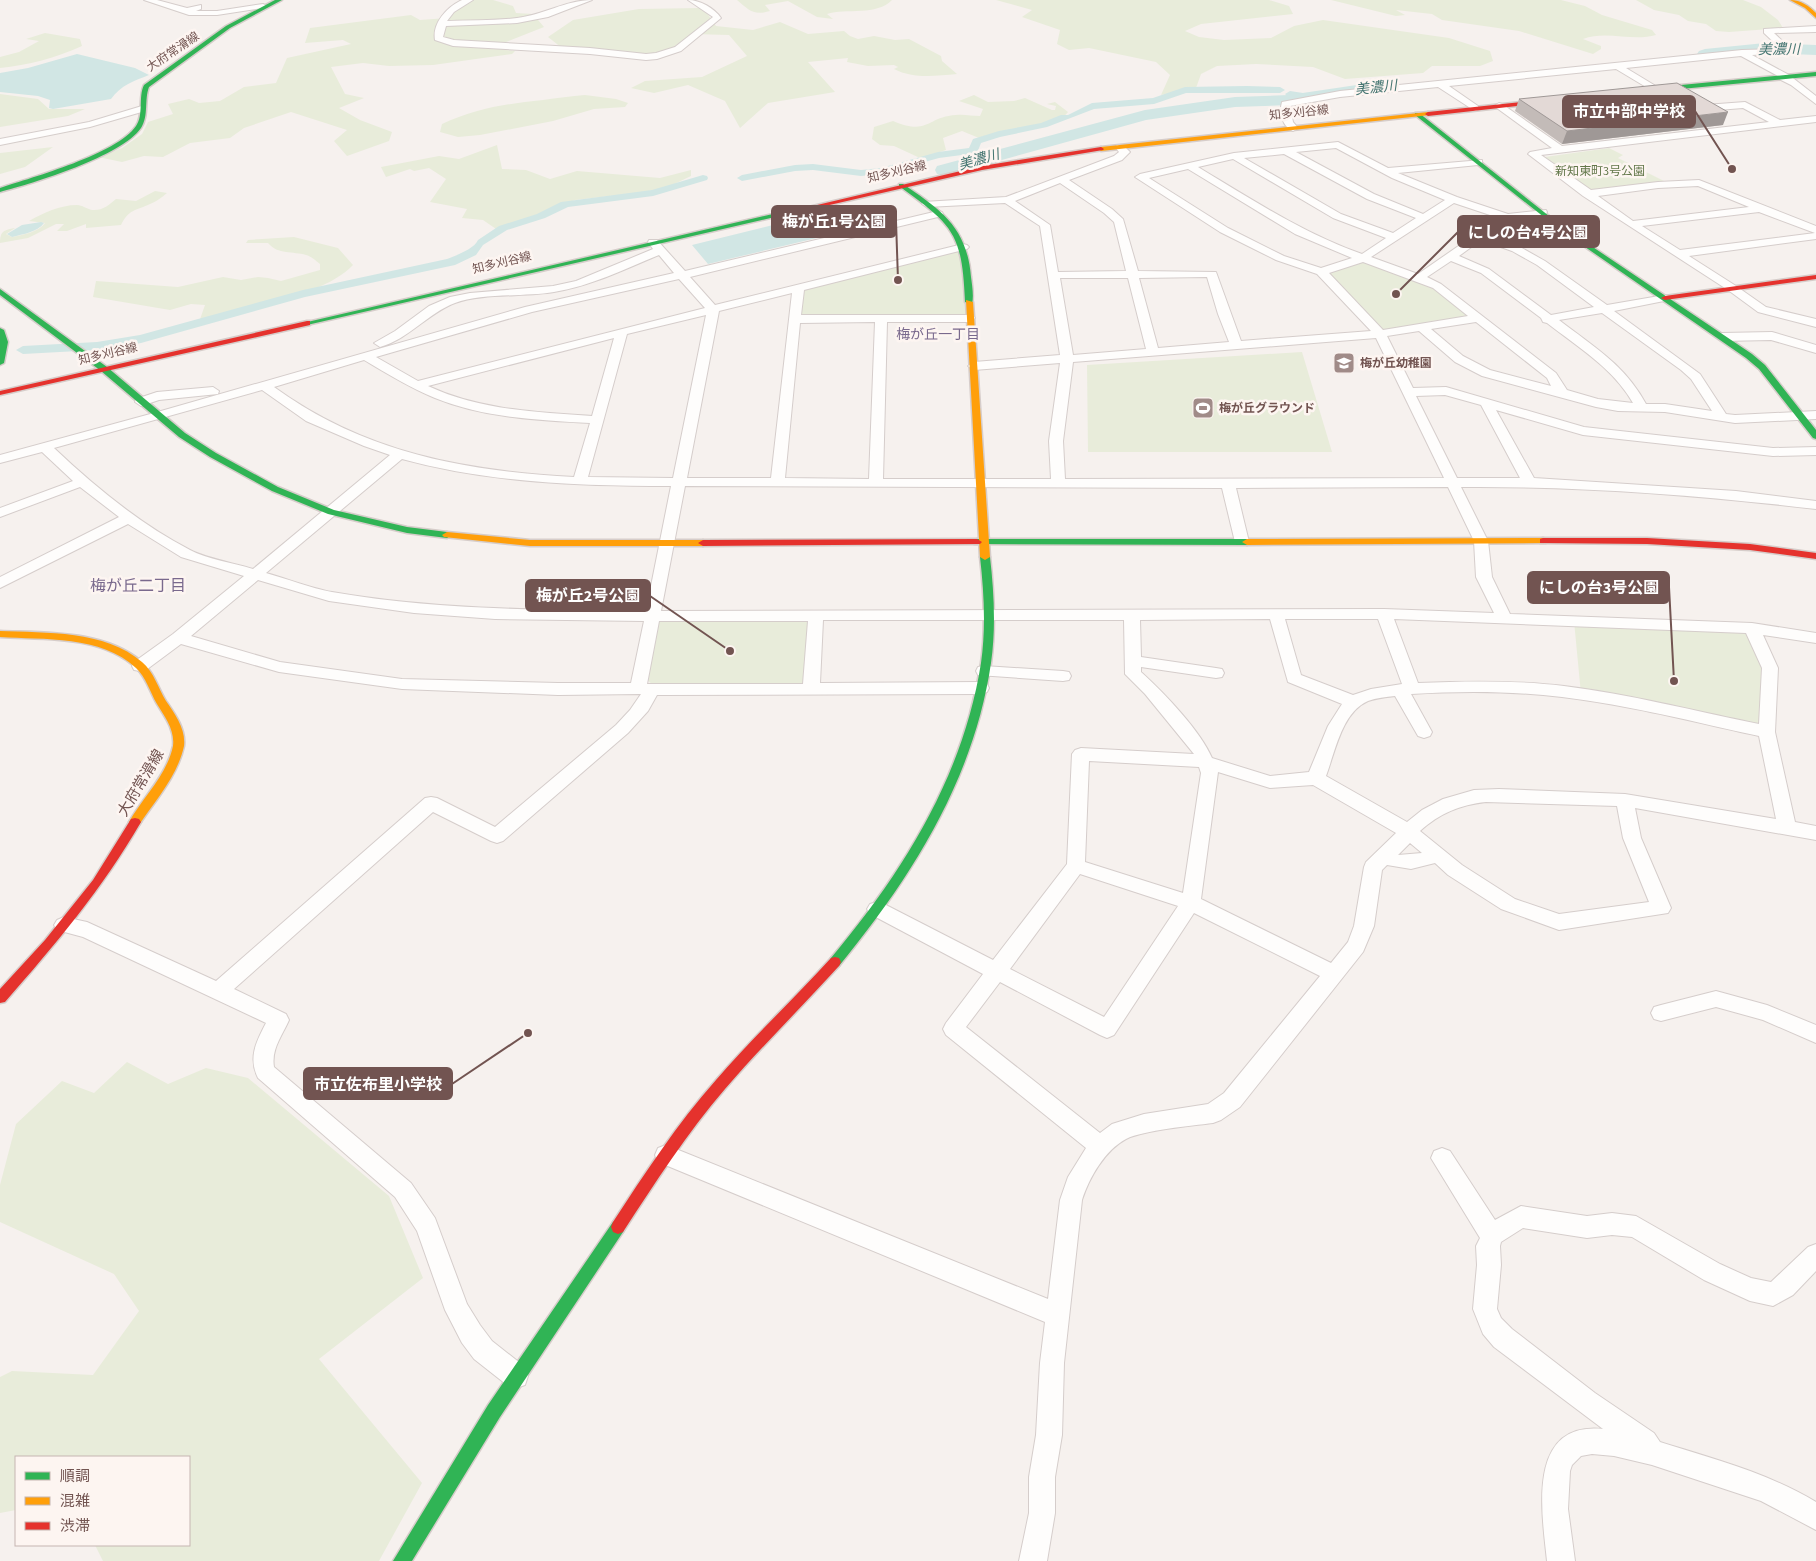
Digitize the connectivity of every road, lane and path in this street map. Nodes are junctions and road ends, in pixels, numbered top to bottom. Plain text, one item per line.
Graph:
1 (148, 0) edge
2 (279, 0) edge
3 (469, 0) edge
4 (588, 0) edge
5 (692, 0) edge
6 (1793, 0) edge
7 (212, 3) dead end
8 (263, 6) junction
9 (188, 11) junction
10 (1816, 16) edge
11 (441, 24) junction
12 (1816, 29) edge
13 (1742, 54) junction
14 (1617, 66) junction
15 (1816, 74) edge
16 (1784, 77) junction
17 (1440, 84) junction
18 (1671, 88) junction
19 (1656, 90) junction
20 (1637, 92) edge
21 (1815, 99) edge
22 (1558, 100) edge
23 (1696, 103) junction
24 (1499, 106) junction
25 (1475, 108) junction
26 (142, 109) junction
27 (1417, 114) junction
28 (1816, 119) edge
29 (1780, 124) junction
30 (1293, 128) junction
31 (1740, 129) junction
32 (0, 142) edge
33 (1120, 146) junction
34 (1560, 149) junction
35 (1285, 150) junction
36 (1234, 156) junction
37 (1478, 162) junction
38 (1189, 166) junction
39 (1388, 171) junction
40 (1062, 180) junction
41 (901, 185) junction
42 (0, 190) edge
43 (1587, 194) junction
44 (1453, 199) junction
45 (1007, 200) junction
46 (926, 204) junction
47 (1762, 208) junction
48 (1542, 212) junction
49 (938, 214) junction
50 (1507, 217) junction
51 (1426, 218) junction
52 (1631, 224) junction
53 (1816, 230) edge
54 (1479, 236) junction
55 (1816, 236) edge
56 (1396, 238) junction
57 (656, 247) junction
58 (963, 247) junction
59 (1677, 254) junction
60 (1450, 256) junction
61 (1363, 258) junction
62 (1321, 272) junction
63 (682, 275) junction
64 (1053, 275) junction
65 (1133, 275) junction
66 (1816, 277) edge
67 (1419, 278) junction
68 (798, 288) junction
69 (1732, 288) junction
70 (0, 291) edge
71 (468, 291) junction
72 (1665, 298) junction
73 (1606, 309) junction
74 (713, 310) junction
75 (881, 318) junction
76 (969, 318) junction
77 (1478, 318) junction
78 (795, 319) junction
79 (1548, 319) junction
80 (1816, 323) edge
81 (1422, 328) junction
82 (0, 330) edge
83 (622, 332) junction
84 (1380, 334) junction
85 (1722, 337) junction
86 (1237, 346) junction
87 (1816, 350) edge
88 (1152, 352) junction
89 (366, 356) junction
90 (1067, 358) junction
91 (0, 363) edge
92 (974, 366) junction
93 (104, 369) junction
94 (263, 385) junction
95 (416, 385) junction
96 (1410, 392) junction
97 (0, 393) edge
98 (1562, 394) junction
99 (141, 402) junction
100 (1486, 403) junction
101 (1642, 408) junction
102 (1801, 415) junction
103 (1816, 415) edge
104 (159, 416) junction
105 (1722, 416) junction
106 (598, 420) junction
107 (1816, 436) edge
108 (45, 447) junction
109 (1816, 451) edge
110 (398, 455) junction
111 (0, 459) edge
112 (580, 481) junction
113 (82, 482) junction
114 (680, 482) junction
115 (778, 482) junction
116 (1529, 482) junction
117 (876, 483) junction
118 (982, 483) junction
119 (1058, 483) junction
120 (1453, 483) junction
121 (1228, 484) junction
122 (1816, 505) edge
123 (331, 512) junction
124 (0, 514) edge
125 (129, 518) junction
126 (1481, 541) junction
127 (668, 542) junction
128 (985, 542) junction
129 (1242, 542) junction
130 (1816, 556) edge
131 (256, 575) junction
132 (0, 583) edge
133 (989, 614) junction
134 (1132, 614) junction
135 (1276, 614) junction
136 (1384, 614) junction
137 (816, 615) junction
138 (652, 616) junction
139 (1504, 618) junction
140 (1752, 628) junction
141 (0, 634) edge
142 (179, 638) junction
143 (1816, 638) edge
144 (1133, 661) junction
145 (140, 666) junction
146 (984, 671) junction
147 (1216, 674) dead end
148 (1063, 676) dead end
149 (981, 688) junction
150 (644, 689) junction
151 (811, 689) junction
152 (1406, 689) junction
153 (1354, 702) junction
154 (1424, 732) dead end
155 (1767, 732) junction
156 (1207, 762) junction
157 (1316, 778) junction
158 (1625, 800) junction
159 (1787, 828) junction
160 (1409, 832) junction
161 (1816, 833) edge
162 (1436, 855) junction
163 (1386, 857) junction
164 (1076, 866) junction
165 (1191, 903) junction
166 (877, 909) junction
167 (64, 925) junction
168 (997, 971) junction
169 (1334, 974) junction
170 (218, 990) junction
171 (0, 998) edge
172 (1661, 1013) dead end
173 (1816, 1034) edge
174 (1100, 1146) junction
175 (666, 1155) junction
176 (1442, 1158) dead end
177 (1493, 1234) junction
178 (1816, 1255) edge
179 (1058, 1315) junction
180 (516, 1376) junction
181 (1652, 1452) junction
182 (1816, 1518) edge
183 (402, 1561) edge
184 (1033, 1561) edge
185 (1561, 1561) edge

1 - 9 street
2 - 8 street, 大府常滑線
3 - 11 street
4 - 11 street
5 - 11 street
6 - 10 street
7 - 9 street
8 - 9 street
8 - 26 street, 大府常滑線
12 - 13 street
13 - 14 street
13 - 16 street
14 - 17 street
14 - 19 street
15 - 16 street
16 - 18 street
16 - 21 street
17 - 25 street
17 - 30 street
18 - 19 street
18 - 23 street
19 - 20 street
22 - 24 street, 知多刈谷線
23 - 29 street
23 - 31 street
24 - 25 street, 知多刈谷線
24 - 34 street
25 - 27 street, 知多刈谷線
26 - 32 street
26 - 42 street, 大府常滑線
27 - 30 street, 知多刈谷線
27 - 37 street
28 - 29 street
29 - 31 street
30 - 33 street, 知多刈谷線
31 - 34 street
33 - 40 street
33 - 41 street, 知多刈谷線
34 - 43 street
35 - 36 street
35 - 39 street
35 - 51 street
36 - 38 street
36 - 56 street
37 - 39 street
37 - 48 street
38 - 61 street
38 - 62 street
39 - 44 street
40 - 45 street
40 - 65 street
41 - 46 street
41 - 57 street, 知多刈谷線
43 - 47 street
43 - 52 street
44 - 50 street
44 - 51 street
45 - 46 street
45 - 64 street
46 - 49 street
47 - 52 street
47 - 53 street
48 - 50 street
48 - 72 street
49 - 58 street
49 - 63 street
50 - 54 street
51 - 56 street
52 - 59 street
54 - 60 street
54 - 73 street
55 - 59 street
56 - 61 street
57 - 63 street
57 - 71 street, 知多刈谷線
57 - 71 street
58 - 68 street
58 - 76 street
59 - 69 street
60 - 67 street
60 - 79 street
61 - 62 street
61 - 67 street
62 - 84 street
63 - 74 street
63 - 89 street
64 - 65 street
64 - 90 street
65 - 86 street
65 - 88 street
66 - 69 street
67 - 77 street
68 - 74 street
68 - 78 street
69 - 72 street
69 - 80 street
70 - 93 street
71 - 93 street, 知多刈谷線
71 - 99 street
72 - 73 street
72 - 85 street
73 - 79 street
73 - 105 street
74 - 83 street
74 - 114 street
75 - 76 street
75 - 78 street
75 - 117 street
76 - 92 street
77 - 81 street
77 - 98 street
78 - 115 street
79 - 101 street
81 - 84 street
81 - 98 street
82 - 91 street
83 - 95 street
83 - 106 street
84 - 86 street
84 - 96 street
85 - 87 street
85 - 102 street
86 - 88 street
88 - 90 street
89 - 94 street
89 - 95 street
90 - 92 street
90 - 119 street
92 - 118 street
93 - 97 street, 知多刈谷線
93 - 99 street
94 - 104 street
94 - 110 street
95 - 106 street
96 - 100 street
96 - 120 street
98 - 101 street
99 - 104 street
100 - 109 street
100 - 116 street
101 - 105 street
102 - 103 street
102 - 105 street
102 - 107 street
104 - 108 street
104 - 123 street
106 - 112 street
108 - 111 street
108 - 113 street
110 - 112 street
110 - 123 street
112 - 114 street
113 - 124 street
113 - 125 street
114 - 115 street
114 - 127 street
115 - 117 street
116 - 120 street
116 - 122 street
117 - 118 street
118 - 119 street
118 - 128 street
119 - 121 street
120 - 121 street
120 - 126 street
121 - 129 street
123 - 127 street
123 - 131 street
125 - 131 street
125 - 132 street
126 - 129 street
126 - 130 street
126 - 139 street
127 - 128 street
127 - 138 street
128 - 129 street
128 - 133 street
131 - 138 street
131 - 142 street
133 - 134 street
133 - 137 street
133 - 146 street
134 - 135 street
134 - 144 street
135 - 136 street
135 - 153 street
136 - 139 street
136 - 152 street
137 - 138 street
137 - 151 street
138 - 150 street
139 - 140 street
140 - 143 street
140 - 155 street
141 - 145 street, 大府常滑線
142 - 145 street
142 - 150 street
144 - 147 street
144 - 156 street
145 - 167 street, 大府常滑線
146 - 148 street
146 - 149 street
149 - 151 street
149 - 166 street
150 - 151 street
150 - 170 street
152 - 153 street
152 - 154 street
152 - 155 street
153 - 157 street
155 - 159 street
156 - 157 street
156 - 164 street
156 - 165 street
157 - 160 street
158 - 159 street
158 - 160 street
158 - 162 street
159 - 161 street
160 - 162 street
160 - 163 street
162 - 163 street
163 - 169 street
164 - 165 street
164 - 168 street
165 - 168 street
165 - 169 street
166 - 168 street
166 - 175 street
167 - 170 street
167 - 171 street, 大府常滑線
168 - 174 street
169 - 174 street
170 - 180 street
172 - 173 street
174 - 179 street
175 - 179 street
175 - 180 street
176 - 177 street
177 - 178 street
177 - 181 street
179 - 184 street
180 - 183 street
181 - 182 street
181 - 185 street

